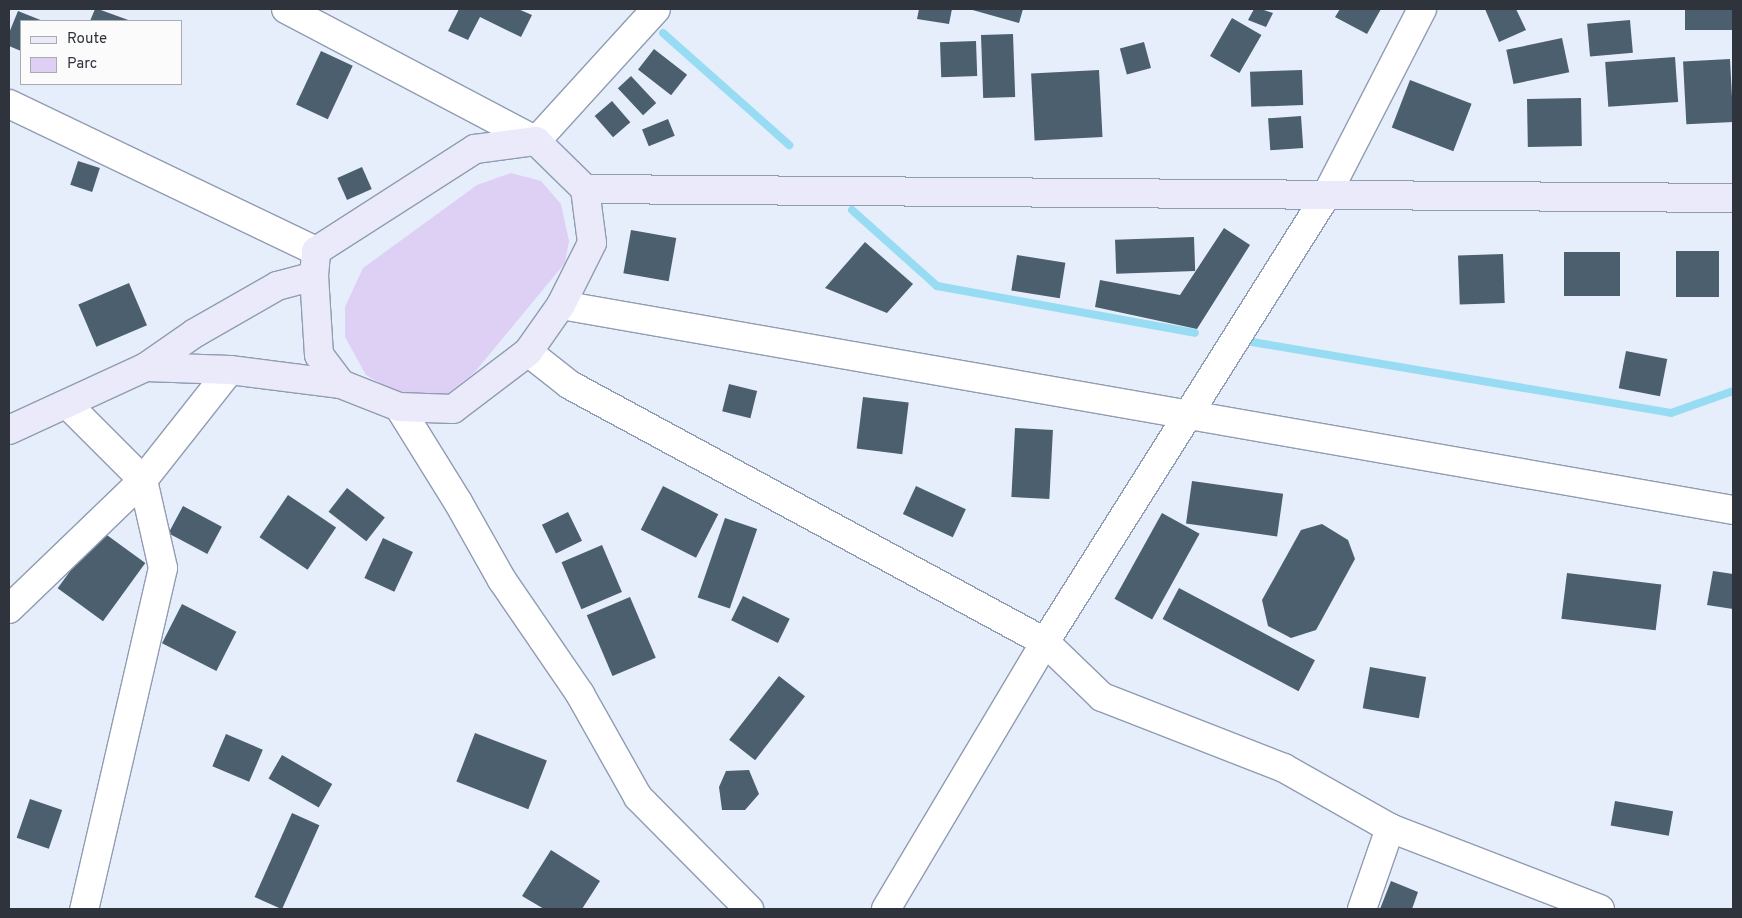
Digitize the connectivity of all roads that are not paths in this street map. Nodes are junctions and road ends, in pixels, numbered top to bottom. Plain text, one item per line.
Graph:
1 (286, 9) edge
2 (656, 9) edge
3 (1422, 9) edge
4 (9, 104) edge
5 (536, 141) junction
6 (585, 189) junction
7 (1327, 194) junction
8 (1733, 198) edge
9 (315, 263) junction
10 (561, 305) junction
11 (528, 352) junction
12 (146, 367) junction
13 (230, 370) junction
14 (341, 384) junction
15 (67, 404) junction
16 (399, 407) junction
17 (1189, 415) junction
18 (9, 430) edge
19 (143, 480) junction
20 (1733, 510) edge
21 (9, 609) edge
22 (1045, 642) junction
23 (1390, 828) junction
24 (84, 909) edge
25 (749, 909) edge
26 (886, 909) edge
27 (1362, 909) edge
28 (1600, 909) edge

1 - 5 street
2 - 5 street
3 - 7 street
4 - 9 street
5 - 6 street
5 - 9 street
6 - 7 street
6 - 10 street
7 - 8 street
7 - 17 street
9 - 12 street
9 - 14 street
10 - 11 street
10 - 17 street
11 - 16 street
11 - 22 street
12 - 13 street
12 - 15 street
13 - 14 street
13 - 19 street
14 - 16 street
15 - 18 street
15 - 19 street
16 - 25 street
17 - 20 street
17 - 22 street
19 - 21 street
19 - 24 street
22 - 23 street
22 - 26 street
23 - 27 street
23 - 28 street

